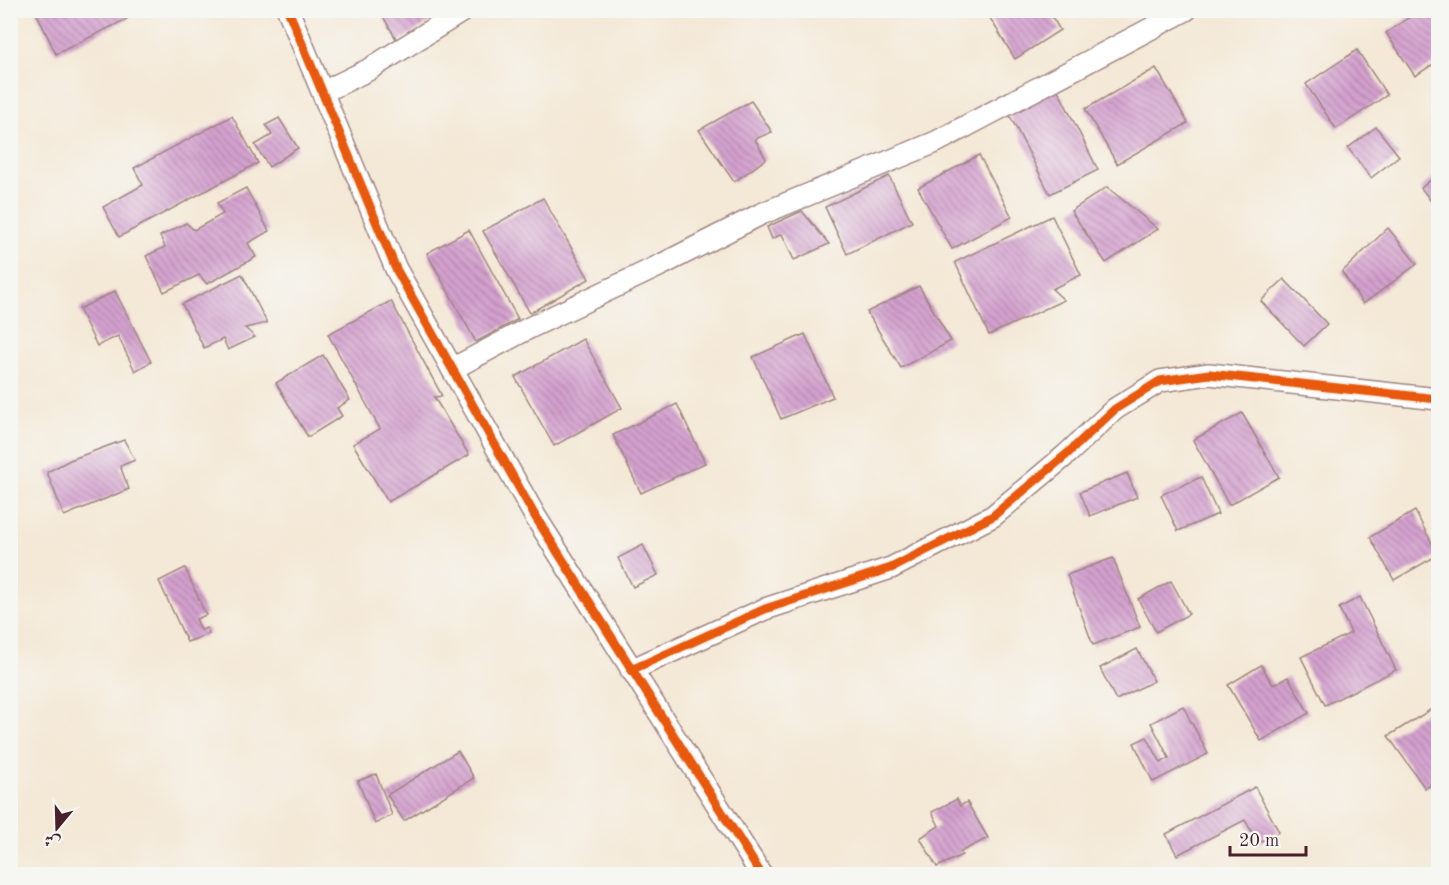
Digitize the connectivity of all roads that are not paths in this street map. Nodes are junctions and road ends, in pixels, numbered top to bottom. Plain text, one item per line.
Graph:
1 (288, 10) edge
2 (464, 10) edge
3 (1185, 10) edge
4 (323, 92) junction
5 (452, 369) junction
6 (1438, 399) edge
7 (631, 670) junction
8 (761, 874) edge

1 - 4 street
2 - 4 street
3 - 5 street
4 - 5 street
5 - 7 street
6 - 7 street
7 - 8 street

